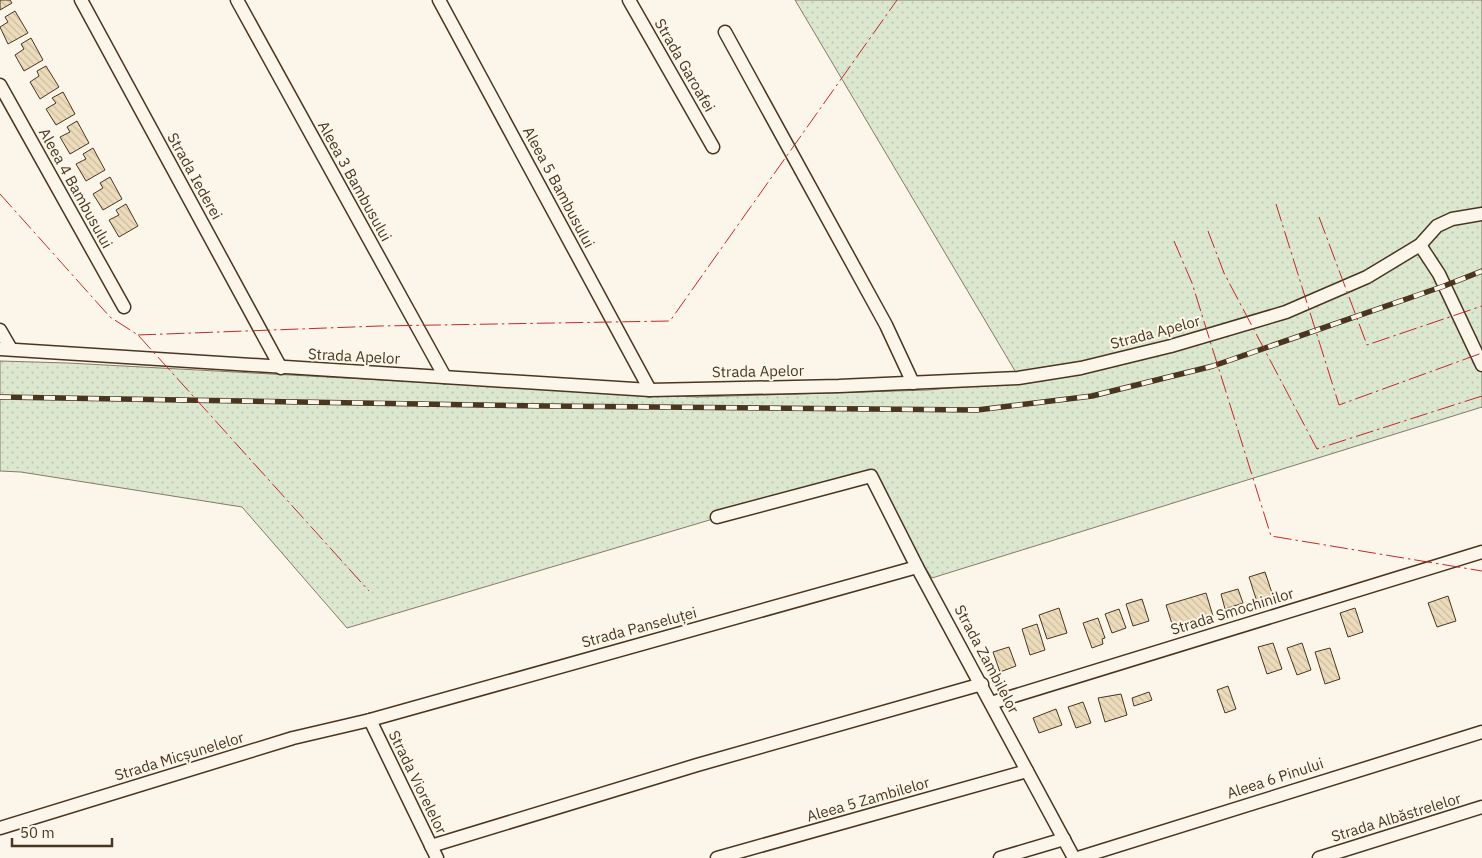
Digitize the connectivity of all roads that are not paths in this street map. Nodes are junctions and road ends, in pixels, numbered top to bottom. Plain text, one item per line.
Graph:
1 (81, 0) edge
2 (237, 0) edge
3 (439, 0) edge
4 (629, 0) edge
5 (725, 32) dead end
6 (0, 85) edge
7 (713, 147) dead end
8 (1482, 214) edge
9 (1420, 245) junction
10 (124, 307) dead end
11 (0, 330) edge
12 (5, 349) edge
13 (1482, 365) edge
14 (281, 368) junction
15 (445, 377) junction
16 (913, 383) junction
17 (650, 390) junction
18 (717, 517) dead end
19 (1482, 552) edge
20 (917, 567) junction
21 (982, 684) junction
22 (991, 703) junction
23 (370, 720) junction
24 (1482, 732) edge
25 (1027, 772) junction
26 (1482, 807) edge
27 (0, 828) edge
28 (1064, 840) junction
29 (431, 846) junction
30 (437, 858) edge
31 (717, 858) edge
32 (1000, 858) edge
33 (1074, 858) edge
34 (1078, 858) edge
35 (1319, 858) edge

1 - 14 street, Strada Iederei
2 - 15 street, Aleea 3 Bambusului
3 - 17 street, Aleea 5 Bambusului
4 - 7 street, Strada Garoafei
5 - 16 street
6 - 10 street, Aleea 4 Bambusului
8 - 9 street, Strada Apelor
9 - 13 street
9 - 16 street, Strada Apelor
11 - 12 street
12 - 14 street, Strada Apelor
14 - 15 street, Strada Apelor
15 - 17 street, Strada Apelor
16 - 17 street, Strada Apelor
18 - 20 street, Strada Zambilelor
19 - 22 street, Strada Smochinilor
20 - 21 street, Strada Zambilelor
20 - 23 street, Strada Panseluței
21 - 22 street, Strada Zambilelor
21 - 29 street
22 - 25 street, Strada Zambilelor
23 - 27 street, Strada Micșunelelor
23 - 29 street, Strada Viorelelor
24 - 34 street, Aleea 6 Pinului
25 - 28 street, Strada Zambilelor
25 - 31 street, Aleea 5 Zambilelor
26 - 35 street, Strada Albăstrelelor
28 - 32 street
28 - 33 street, Strada Zambilelor
29 - 30 street, Strada Viorelelor

